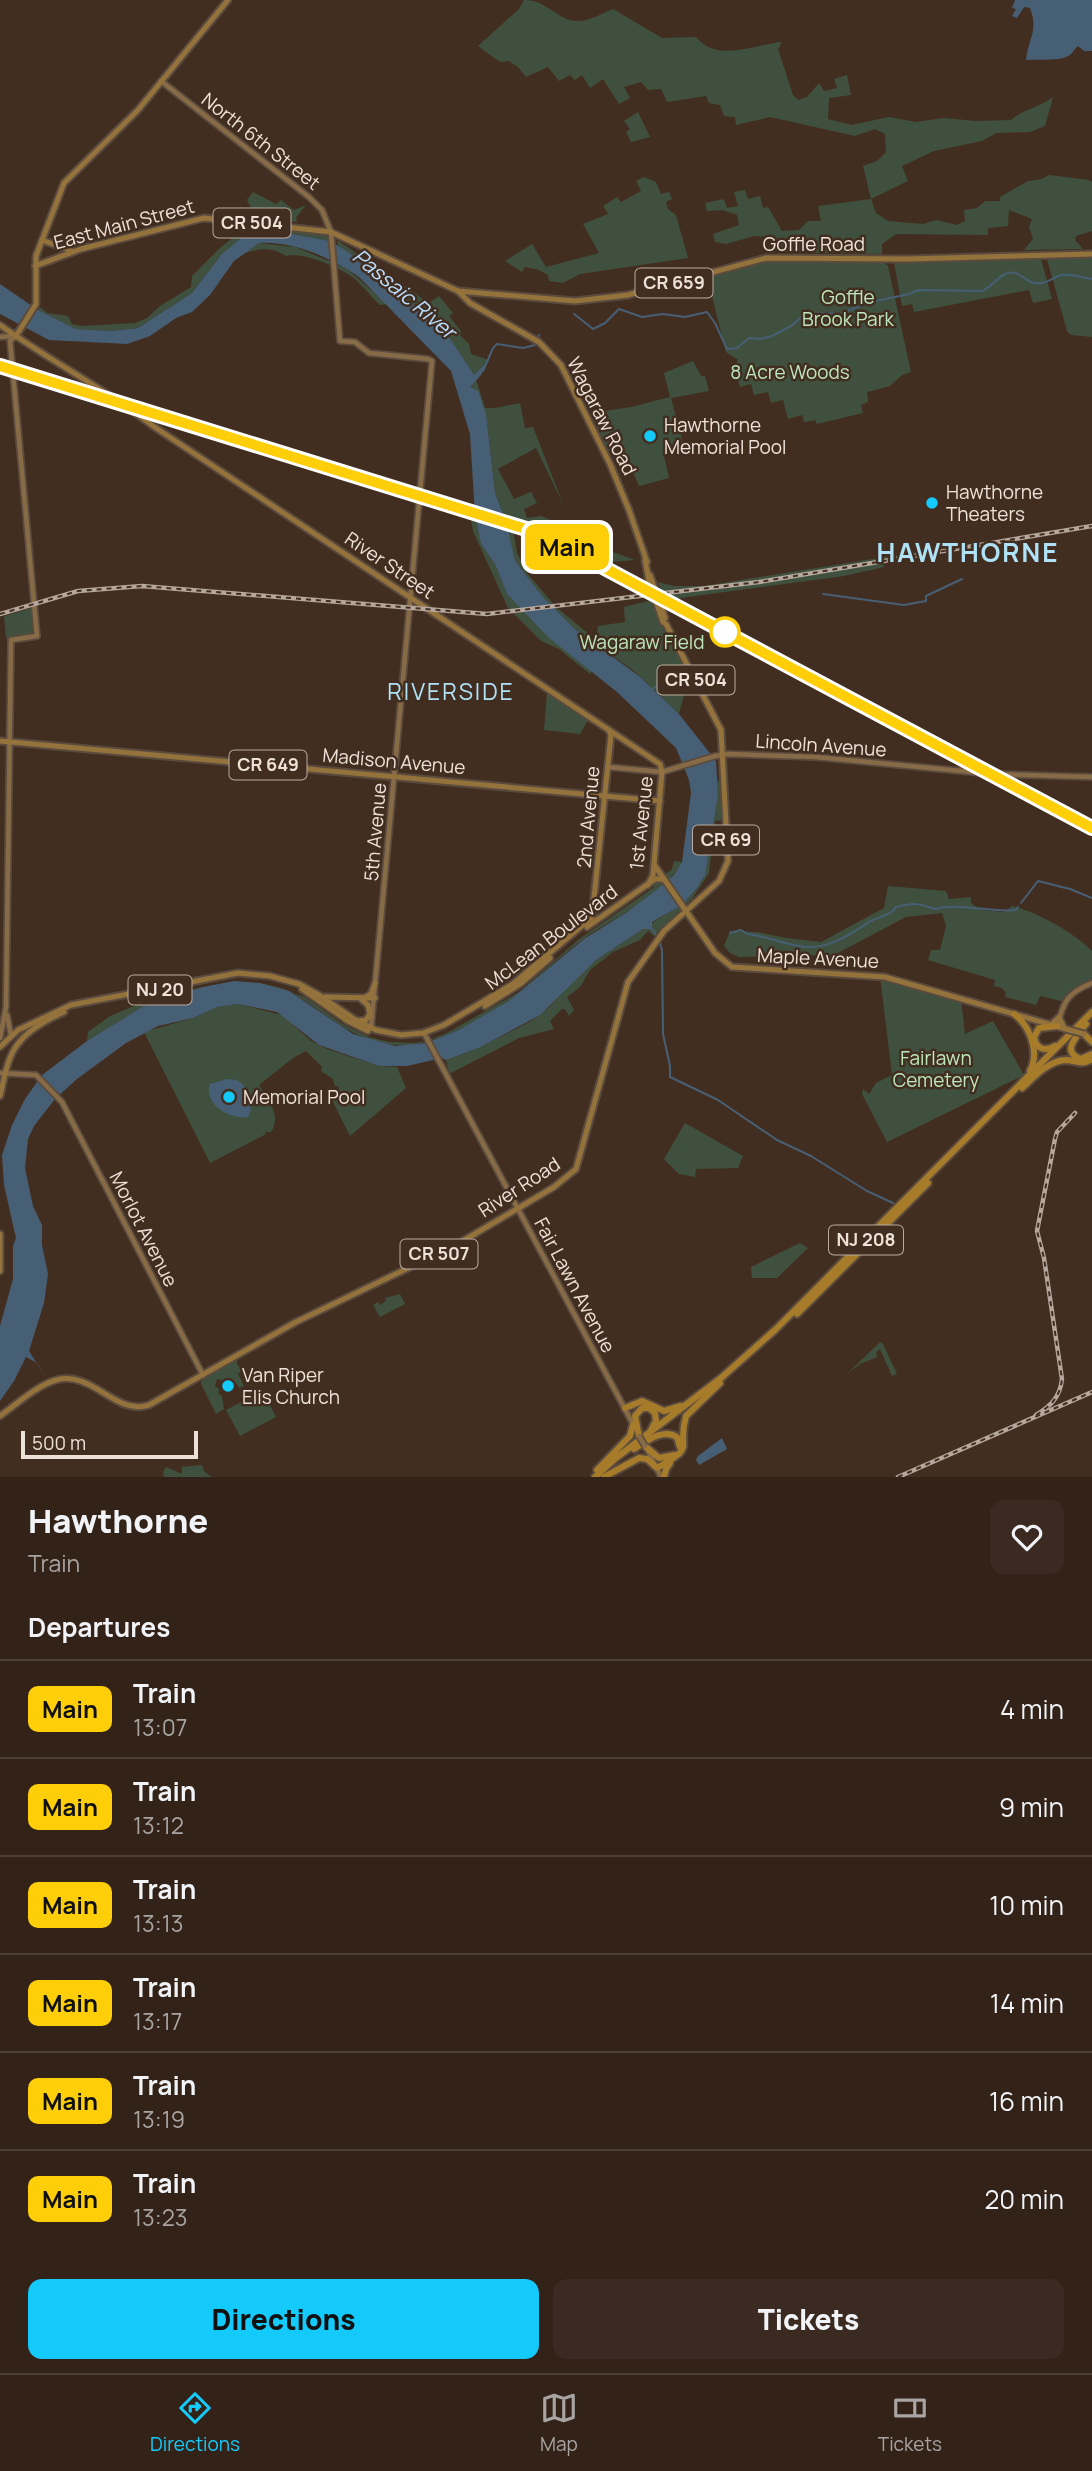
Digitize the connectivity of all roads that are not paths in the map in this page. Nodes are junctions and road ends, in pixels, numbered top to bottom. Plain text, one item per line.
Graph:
1 (228, 0) edge
2 (162, 81) junction
3 (331, 235) junction
4 (345, 238) joint
5 (42, 240) junction
6 (73, 251) junction
7 (1092, 254) edge
8 (35, 266) junction
9 (458, 291) junction
10 (0, 326) edge
11 (16, 336) junction
12 (0, 337) edge
13 (411, 598) junction
14 (609, 730) junction
15 (611, 739) junction
16 (0, 741) edge
17 (10, 741) junction
18 (627, 742) junction
19 (723, 754) junction
20 (660, 764) junction
21 (608, 767) junction
22 (675, 768) junction
23 (662, 772) junction
24 (394, 777) junction
25 (1092, 777) edge
26 (661, 792) junction
27 (605, 796) junction
28 (660, 801) junction
29 (654, 859) junction
30 (662, 879) junction
31 (648, 885) junction
32 (595, 908) junction
33 (612, 908) junction
34 (684, 910) junction
35 (375, 983) junction
36 (1092, 983) edge
37 (320, 996) junction
38 (375, 998) junction
39 (357, 999) junction
40 (6, 1007) junction
41 (337, 1010) junction
42 (1092, 1013) edge
43 (1014, 1014) junction
44 (1059, 1017) junction
45 (1092, 1018) edge
46 (358, 1021) junction
47 (1086, 1024) junction
48 (9, 1026) junction
49 (1060, 1027) junction
50 (1078, 1027) junction
51 (371, 1028) junction
52 (18, 1030) junction
53 (1083, 1034) junction
54 (11, 1035) junction
55 (425, 1035) junction
56 (1, 1036) edge
57 (1092, 1036) edge
58 (1092, 1042) edge
59 (0, 1046) edge
60 (1092, 1054) edge
61 (1092, 1059) edge
62 (9, 1060) junction
63 (3, 1073) edge
64 (1022, 1088) junction
65 (0, 1097) edge
66 (1005, 1100) junction
67 (518, 1210) junction
68 (0, 1234) edge
69 (0, 1271) edge
70 (203, 1375) junction
71 (723, 1381) junction
72 (704, 1392) junction
73 (625, 1408) junction
74 (0, 1416) edge
75 (632, 1423) junction
76 (639, 1436) junction
77 (645, 1446) junction
78 (631, 1449) junction
79 (679, 1456) junction
80 (657, 1468) junction
81 (598, 1477) edge
82 (663, 1477) edge

1 - 2 main road
2 - 3 main road, North 6th Street
2 - 5 main road
3 - 4 main road, East Main Street / CR 504
3 - 6 main road, East Main Street / CR 504
3 - 13 main road, 5th Avenue
4 - 9 main road, Goffle Road / CR 504
5 - 6 main road
5 - 8 main road
6 - 8 main road, East Main Street
7 - 9 main road, Goffle Road / CR 659
8 - 11 main road
9 - 19 main road, Wagaraw Road / CR 504
10 - 11 main road, River Street
11 - 12 main road
11 - 13 main road, River Street
11 - 17 main road
13 - 14 main road, River Street
13 - 24 main road, 5th Avenue
14 - 15 main road, 2nd Avenue
14 - 18 main road, River Street
15 - 18 main road, River Street
15 - 21 main road, 2nd Avenue
16 - 17 main road, Madison Avenue / CR 649
17 - 24 main road, Madison Avenue / CR 649
17 - 40 main road
18 - 20 main road, River Street
19 - 22 main road, Lincoln Avenue
19 - 25 main road, Lincoln Avenue, bridge
19 - 34 main road, Wagaraw Road / CR 69
20 - 22 main road, River Street
20 - 23 main road, 1st Avenue
21 - 23 main road
21 - 27 main road, 2nd Avenue
22 - 23 main road, Lincoln Avenue
22 - 26 main road
23 - 26 main road, 1st Avenue
24 - 27 main road, Madison Avenue / CR 649
24 - 35 main road, 5th Avenue
26 - 28 main road, 1st Avenue
27 - 28 main road, Madison Avenue
27 - 32 main road, 2nd Avenue
28 - 29 main road, 1st Avenue
29 - 30 main road, Maple Avenue
29 - 31 main road, 1st Avenue
30 - 31 main road
30 - 34 main road, Maple Avenue
31 - 33 main road, McLean Boulevard / NJ 20
32 - 33 main road
32 - 55 main road, McLean Boulevard / NJ 20
33 - 55 main road, McLean Boulevard / NJ 20
34 - 43 main road, Maple Avenue
34 - 67 main road, River Road / CR 507
35 - 38 main road, 5th Avenue
35 - 39 main road
36 - 44 main road
37 - 39 main road
37 - 41 main road, McLean Boulevard / NJ 20
37 - 52 main road, McLean Boulevard / NJ 20
38 - 39 main road
38 - 51 main road, 5th Avenue
39 - 41 main road
39 - 46 main road
40 - 48 main road
40 - 56 main road
41 - 46 main road, McLean Boulevard / NJ 20
41 - 55 main road, McLean Boulevard / NJ 20
41 - 62 main road, McLean Boulevard / NJ 20
42 - 50 highway, NJ 208
43 - 49 main road, Maple Avenue
43 - 66 highway
44 - 49 main road
44 - 49 main road
45 - 47 highway, NJ 208
46 - 51 main road, McLean Boulevard / NJ 20
47 - 60 highway
47 - 64 highway, NJ 208
48 - 52 main road
48 - 54 main road
49 - 50 highway
49 - 53 main road, Maple Avenue, bridge
50 - 66 highway, NJ 208
51 - 55 main road, McLean Boulevard / NJ 20
52 - 54 main road, McLean Boulevard / NJ 20
53 - 57 main road, Maple Avenue
53 - 58 highway
54 - 56 main road
54 - 59 main road, McLean Boulevard / NJ 20
54 - 62 main road
55 - 67 main road, Fair Lawn Avenue
61 - 64 highway
62 - 63 main road, McLean Boulevard / NJ 20
63 - 65 main road, McLean Boulevard / NJ 20
63 - 70 main road, Morlot Avenue
64 - 71 highway, NJ 208
66 - 72 highway, NJ 208
67 - 70 main road, River Road / CR 507
67 - 73 main road, Fair Lawn Avenue
68 - 69 main road
70 - 74 main road, River Road / CR 507
71 - 78 highway, NJ 208
71 - 79 highway
72 - 73 highway
72 - 78 highway, NJ 208
73 - 75 main road, Fair Lawn Avenue
75 - 76 main road, Fair Lawn Avenue
75 - 81 highway
76 - 77 main road, Fair Lawn Avenue, bridge
76 - 78 highway
77 - 78 highway
77 - 80 main road, Fair Lawn Avenue
78 - 81 highway, NJ 208
79 - 80 highway
79 - 82 highway
80 - 81 highway
80 - 82 main road, Fair Lawn Avenue

